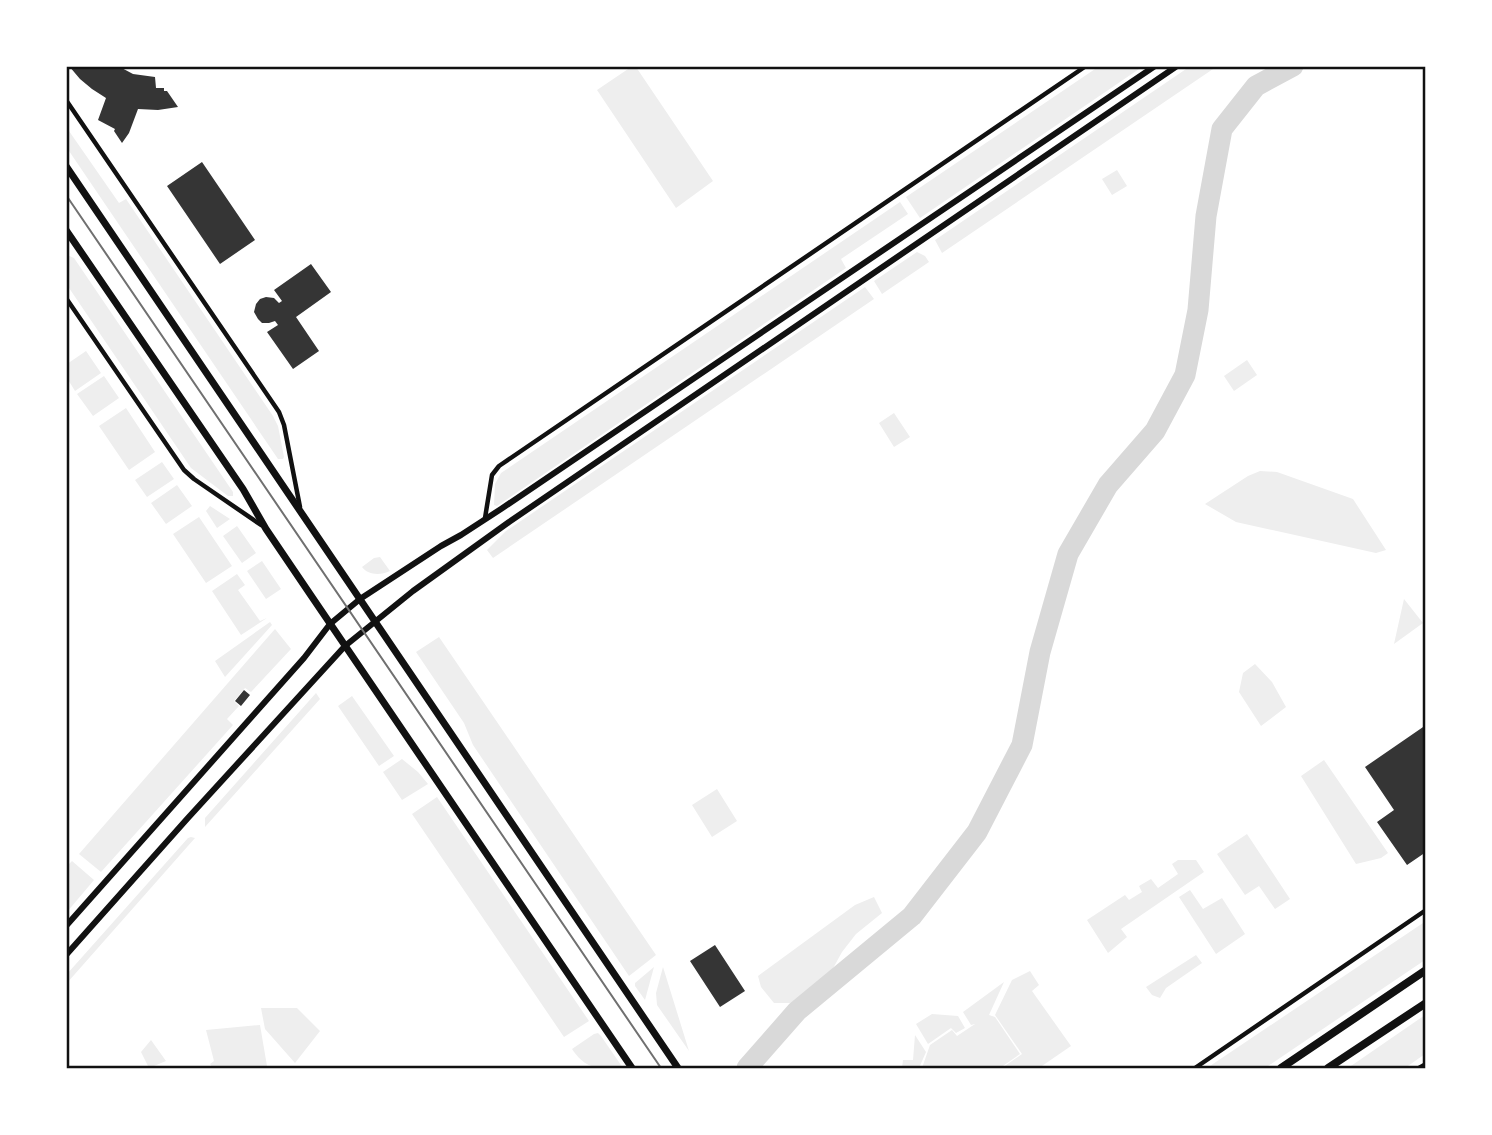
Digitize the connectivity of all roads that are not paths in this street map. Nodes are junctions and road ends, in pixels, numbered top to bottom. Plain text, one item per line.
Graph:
1 (1086, 66) edge
2 (1155, 66) edge
3 (1177, 66) edge
4 (66, 100) edge
5 (66, 166) edge
6 (66, 230) edge
7 (69, 241) edge
8 (66, 298) edge
9 (301, 512) junction
10 (485, 519) junction
11 (266, 529) junction
12 (360, 599) junction
13 (376, 622) junction
14 (330, 624) junction
15 (345, 646) junction
16 (1426, 910) edge
17 (66, 926) edge
18 (66, 955) edge
19 (1426, 970) edge
20 (1426, 1003) edge
21 (1426, 1064) edge
22 (632, 1069) edge
23 (678, 1069) edge
24 (1195, 1069) edge
25 (1281, 1069) edge
26 (1328, 1069) edge
27 (1419, 1069) edge

1 - 10 street
2 - 10 street
3 - 13 street
4 - 9 street
5 - 9 main road
6 - 7 main road
7 - 11 main road
8 - 11 street
9 - 12 main road
10 - 12 street
11 - 14 main road
12 - 13 main road
12 - 14 street
13 - 15 street
13 - 23 main road
14 - 15 main road
14 - 17 street
15 - 18 street
15 - 22 main road
16 - 24 street
19 - 25 main road
20 - 26 main road
21 - 27 street

